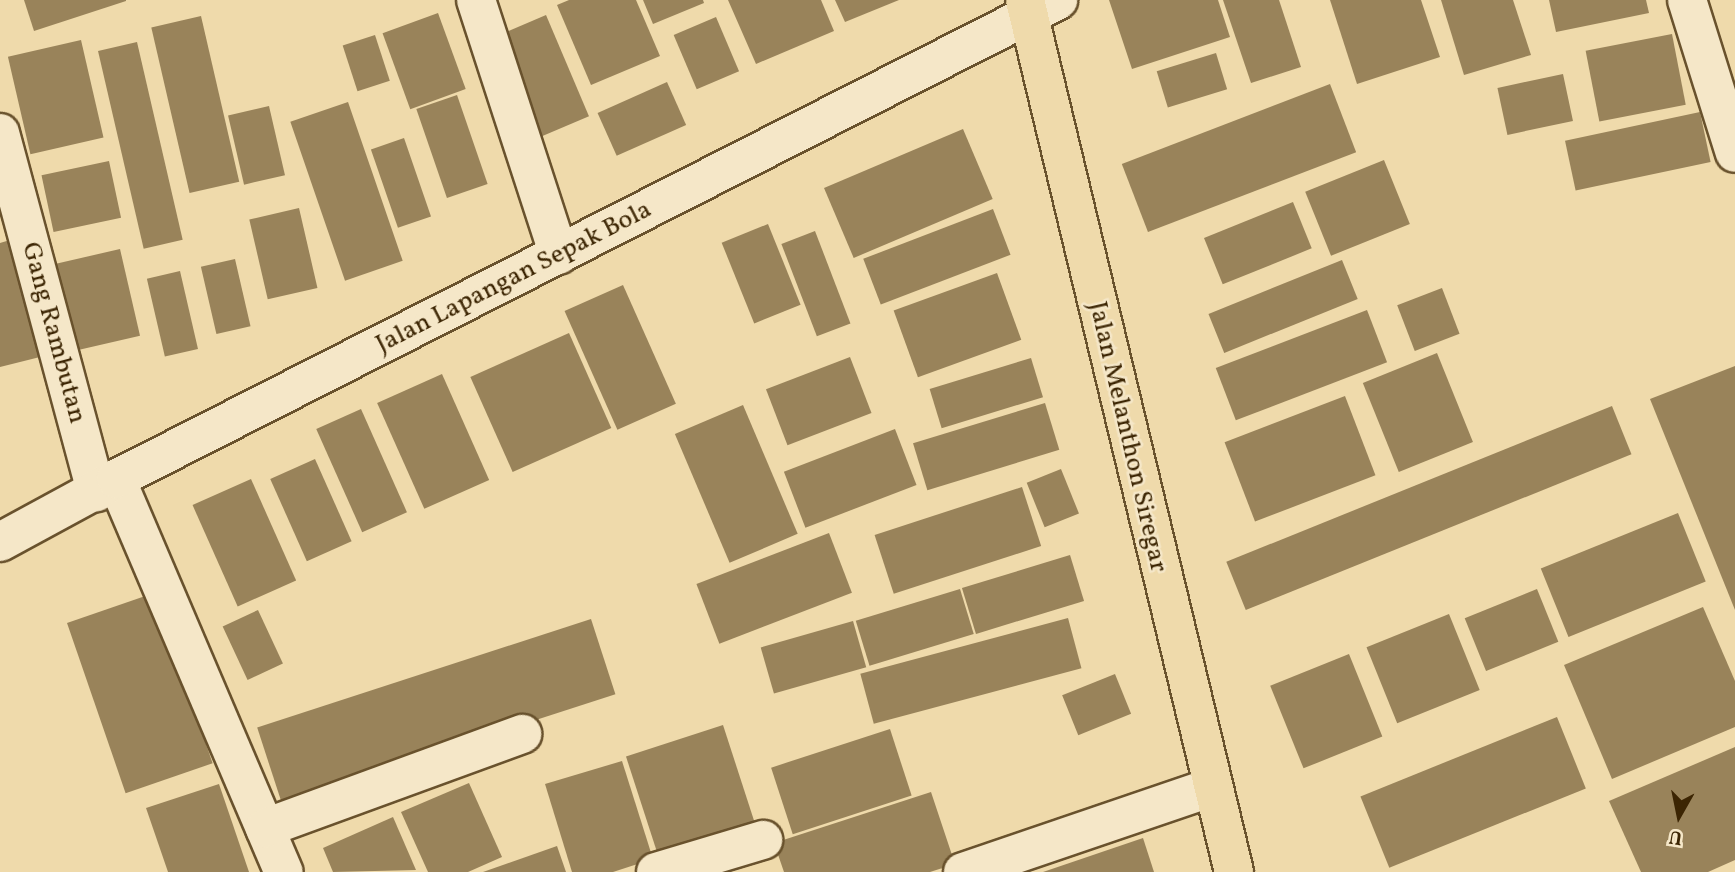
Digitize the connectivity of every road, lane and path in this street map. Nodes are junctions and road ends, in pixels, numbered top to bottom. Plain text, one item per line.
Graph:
1 (475, 0) edge
2 (1687, 0) edge
3 (1037, 5) edge
4 (0, 133) edge
5 (1735, 153) edge
6 (559, 256) junction
7 (106, 486) junction
8 (0, 542) edge
9 (522, 734) dead end
10 (1213, 787) junction
11 (265, 828) junction
12 (763, 840) dead end
13 (284, 872) edge
14 (656, 872) edge
15 (963, 872) edge
16 (1234, 872) edge

1 - 6 street
2 - 5 street
3 - 6 street, Jalan Lapangan Sepak Bola
3 - 10 main road, Jalan Melanthon Siregar
4 - 7 street, Gang Rambutan
6 - 7 street, Jalan Lapangan Sepak Bola
7 - 8 street, Jalan Lapangan Sepak Bola
7 - 11 street, Gang Rambutan
9 - 11 street
10 - 15 street
10 - 16 main road, Jalan Melanthon Siregar
11 - 13 street, Gang Rambutan
12 - 14 street

